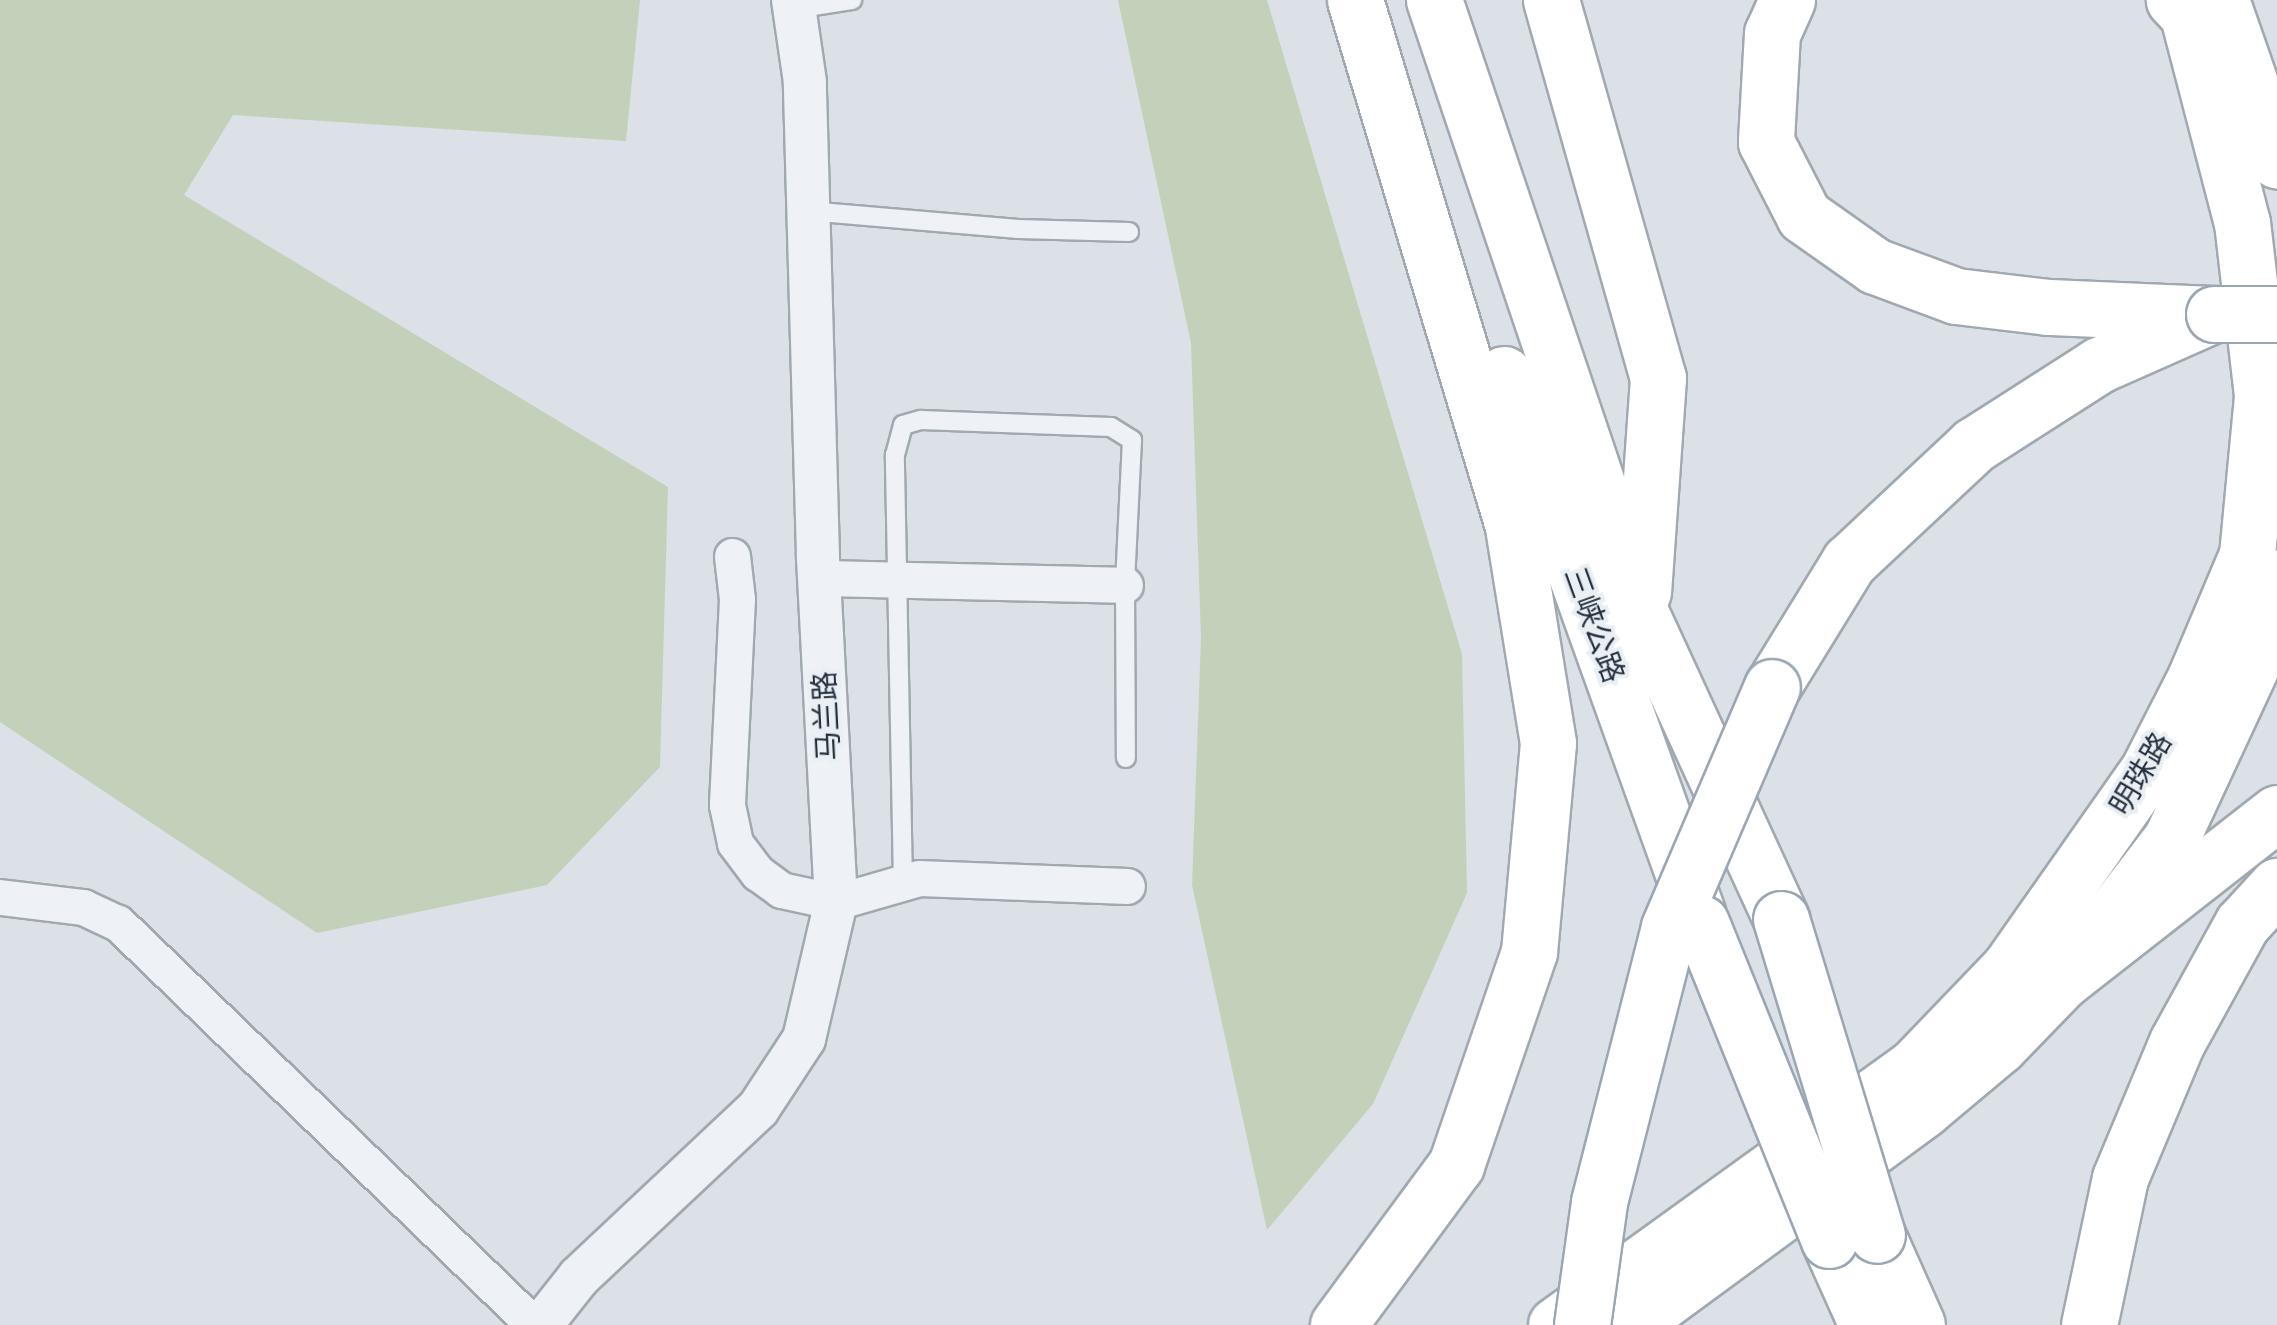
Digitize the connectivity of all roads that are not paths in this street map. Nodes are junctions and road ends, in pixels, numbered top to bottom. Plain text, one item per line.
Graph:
1 (852, 0) edge
2 (1355, 0) edge
3 (1385, 0) edge
4 (1434, 0) edge
5 (1552, 0) edge
6 (1788, 0) edge
7 (2191, 4) edge
8 (794, 5) edge
9 (2277, 161) edge
10 (808, 211) junction
11 (1129, 232) dead end
12 (2214, 314) junction
13 (2277, 314) edge
14 (732, 556) dead end
15 (820, 578) junction
16 (2277, 578) edge
17 (899, 580) junction
18 (1125, 584) junction
19 (1641, 614) junction
20 (1126, 758) dead end
21 (2277, 813) edge
22 (903, 884) junction
23 (1128, 886) dead end
24 (2277, 886) edge
25 (0, 897) edge
26 (836, 902) junction
27 (2062, 981) junction
28 (1853, 1238) junction
29 (538, 1325) edge
30 (1338, 1325) edge
31 (1556, 1325) edge
32 (1582, 1325) edge
33 (1630, 1325) edge
34 (1842, 1325) edge
35 (1867, 1325) edge
36 (1917, 1325) edge
37 (2090, 1325) edge

1 - 8 lane
2 - 30 main road
3 - 28 main road, 三峡公路, bridge
4 - 19 main road, 三峡公路
5 - 19 main road
6 - 12 main road
7 - 9 main road
7 - 31 main road, 明珠路
8 - 10 street, 马兰路
10 - 11 lane
10 - 15 street, 马兰路
12 - 13 main road, bridge
12 - 32 main road, bridge
14 - 26 street
15 - 17 street
15 - 26 street, 马兰路
16 - 27 main road
17 - 18 street
17 - 18 lane
17 - 22 lane
18 - 20 lane
19 - 28 main road, 三峡公路, bridge
21 - 27 main road
22 - 23 street
22 - 26 street
24 - 37 main road
25 - 29 street
26 - 29 street, 马兰路
27 - 33 main road
28 - 34 main road
28 - 35 main road
28 - 36 main road

